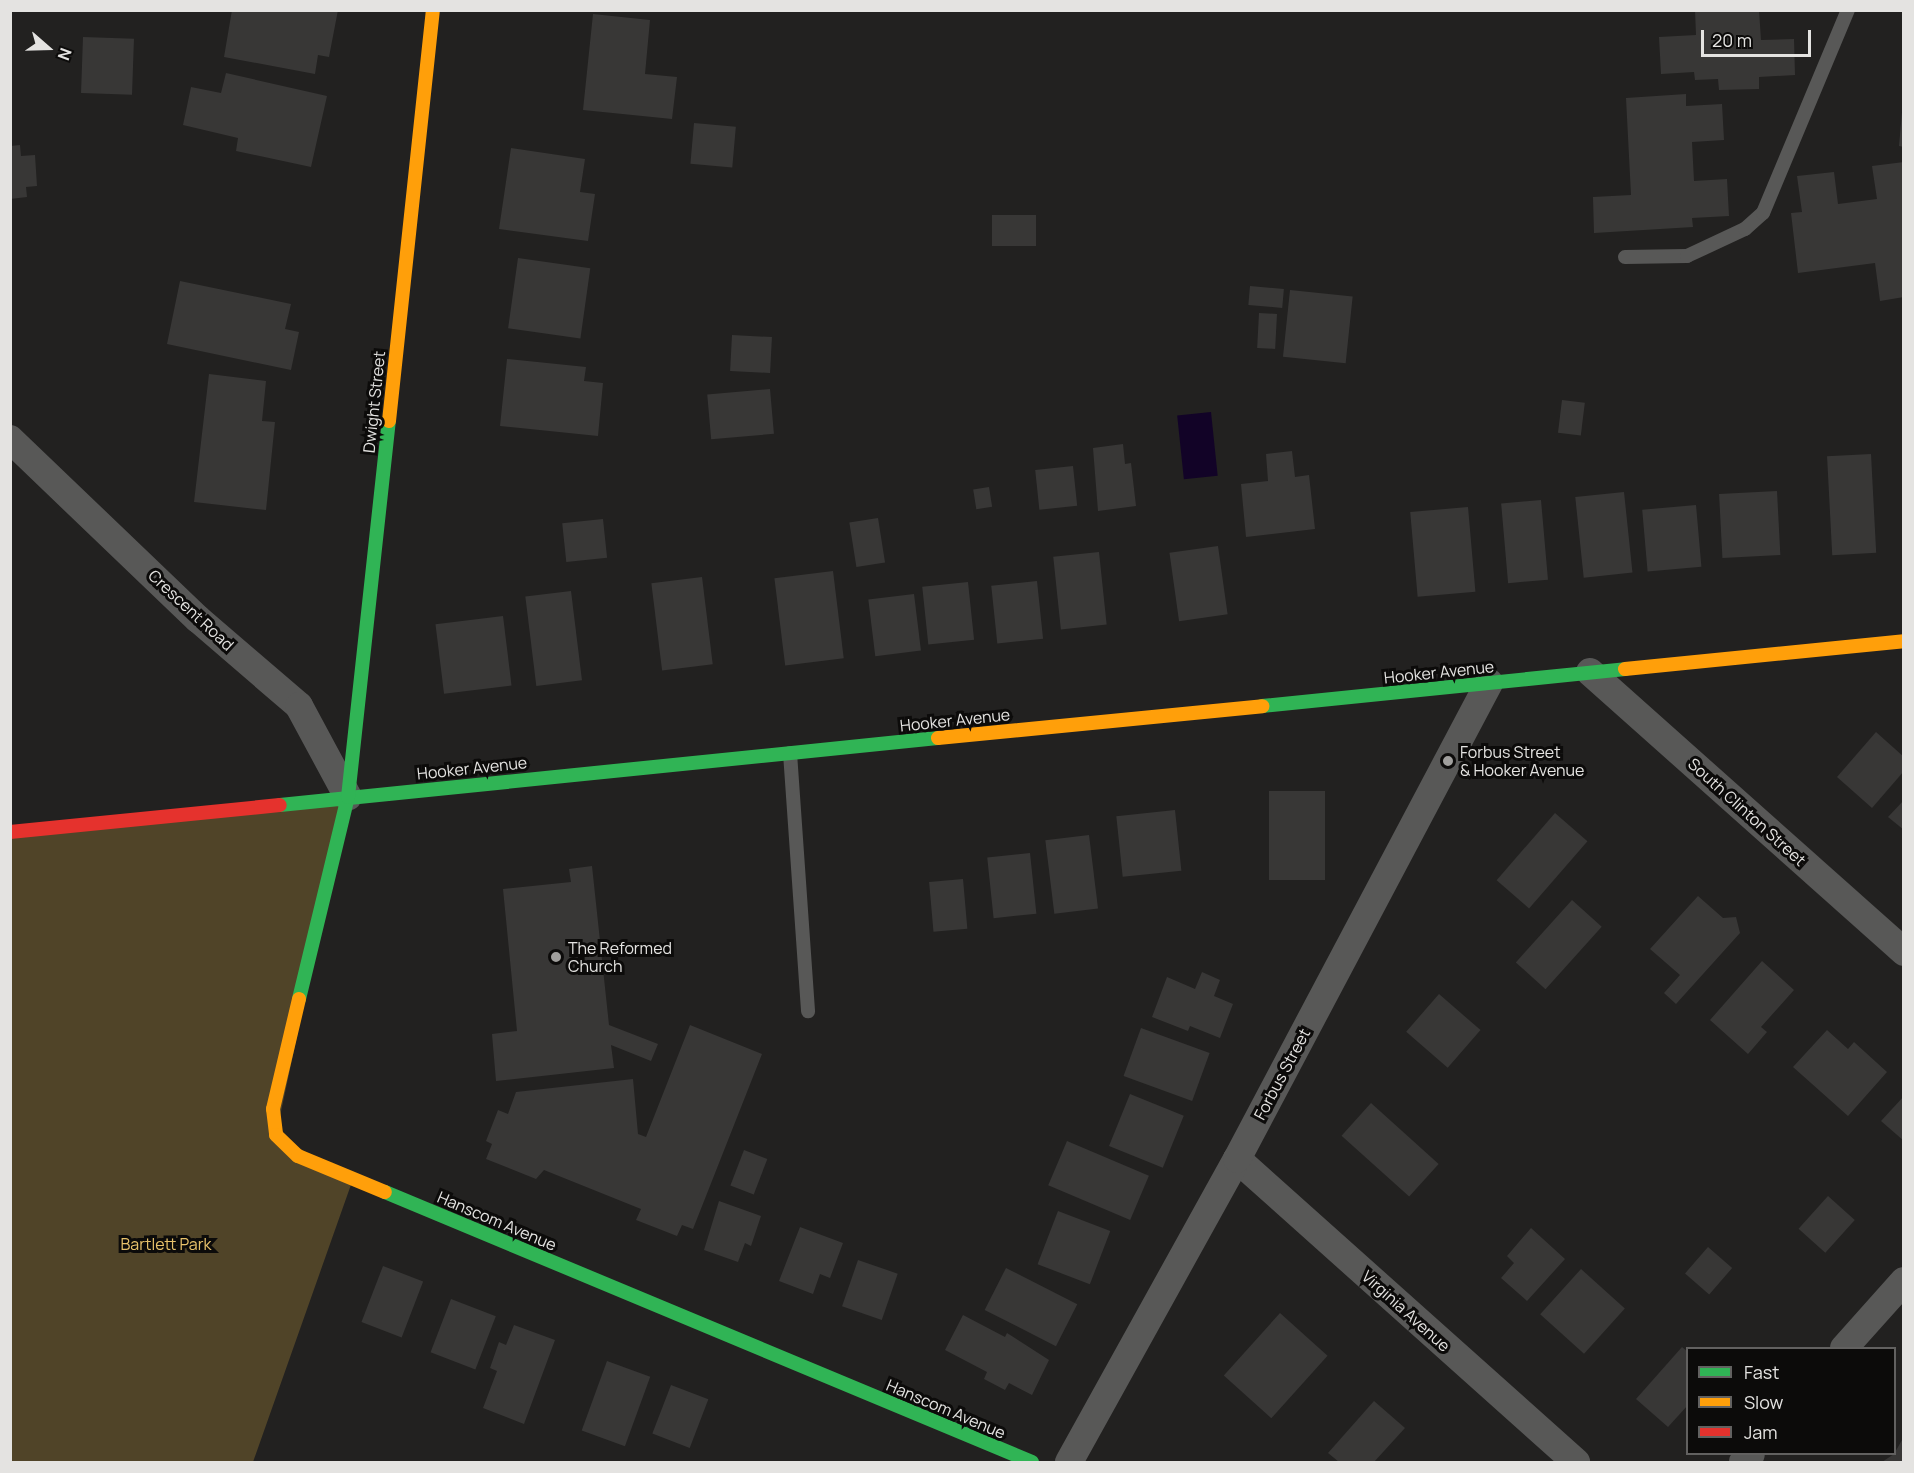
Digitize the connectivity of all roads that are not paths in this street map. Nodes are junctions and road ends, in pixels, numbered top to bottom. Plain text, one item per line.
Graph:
1 (433, 10) edge
2 (1848, 10) edge
3 (1625, 257) dead end
4 (10, 439) edge
5 (1904, 641) edge
6 (1590, 672) junction
7 (1489, 683) junction
8 (790, 753) junction
9 (348, 797) junction
10 (10, 832) edge
11 (1904, 952) edge
12 (808, 1011) dead end
13 (1236, 1160) junction
14 (1904, 1281) edge
15 (1845, 1347) edge
16 (1032, 1462) edge
17 (1069, 1462) edge
18 (1576, 1462) edge

1 - 9 street, Dwight Street
2 - 3 lane
4 - 9 street, Crescent Road
5 - 6 street, Hooker Avenue
6 - 7 street, Hooker Avenue
6 - 11 street, South Clinton Street
7 - 8 street, Hooker Avenue
7 - 13 street, Forbus Street
8 - 9 street, Hooker Avenue
8 - 12 lane
9 - 10 street, Hooker Avenue
9 - 16 street, Hanscom Avenue
13 - 17 street, Forbus Street
13 - 18 street, Virginia Avenue
14 - 15 street

